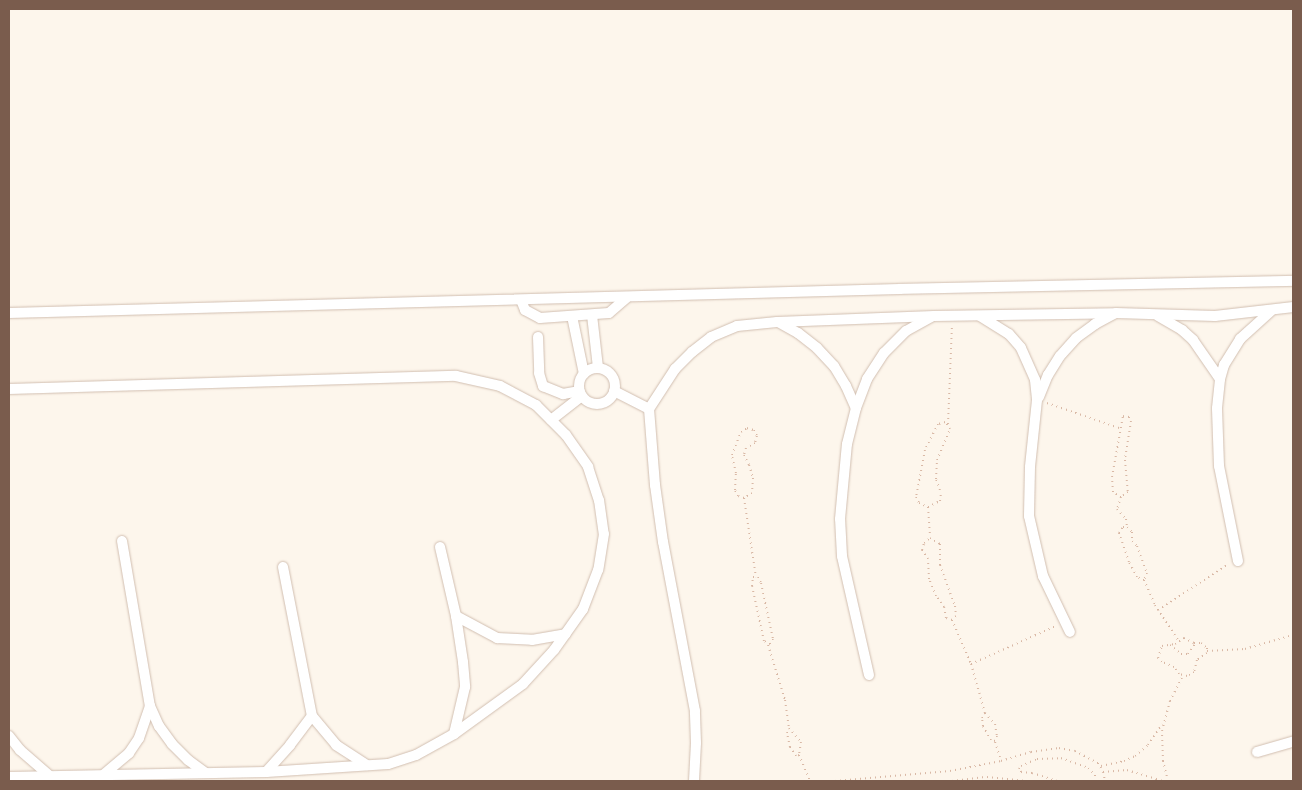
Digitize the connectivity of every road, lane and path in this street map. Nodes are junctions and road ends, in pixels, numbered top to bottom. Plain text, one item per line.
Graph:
1 (1293, 281) edge
2 (626, 298) junction
3 (522, 300) junction
4 (1293, 307) edge
5 (1274, 309) junction
6 (1116, 313) junction
7 (9, 314) edge
8 (592, 315) junction
9 (952, 315) junction
10 (980, 315) junction
11 (1155, 315) junction
12 (572, 316) junction
13 (934, 316) junction
14 (777, 322) junction
15 (538, 337) dead end
16 (598, 368) junction
17 (584, 374) junction
18 (1220, 379) junction
19 (9, 388) edge
20 (614, 391) junction
21 (581, 393) junction
22 (1037, 400) junction
23 (856, 408) junction
24 (649, 409) junction
25 (551, 420) junction
26 (948, 424) junction
27 (1122, 429) junction
28 (1121, 497) junction
29 (744, 498) junction
30 (928, 507) junction
31 (1127, 527) junction
32 (930, 538) junction
33 (122, 541) dead end
34 (440, 547) dead end
35 (1238, 559) joint
36 (283, 567) dead end
37 (756, 577) junction
38 (1144, 580) junction
39 (1158, 610) junction
40 (456, 616) junction
41 (952, 620) junction
42 (1064, 622) junction
43 (1070, 632) dead end
44 (566, 634) junction
45 (1293, 635) edge
46 (1178, 640) junction
47 (1196, 643) junction
48 (768, 644) junction
49 (1168, 644) junction
50 (1207, 650) junction
51 (971, 664) junction
52 (869, 675) dead end
53 (1183, 676) junction
54 (150, 706) junction
55 (985, 713) junction
56 (312, 716) junction
57 (1164, 722) junction
58 (789, 728) junction
59 (454, 734) junction
60 (9, 736) edge
61 (995, 741) junction
62 (1293, 742) edge
63 (1257, 752) dead end
64 (799, 755) junction
65 (1001, 761) junction
66 (1119, 763) junction
67 (368, 766) junction
68 (1100, 766) junction
69 (1120, 770) junction
70 (266, 772) junction
71 (1104, 772) junction
72 (206, 773) junction
73 (103, 775) junction
74 (9, 777) edge
75 (53, 778) edge
76 (694, 781) edge
77 (810, 781) edge
78 (835, 781) edge
79 (952, 781) edge
80 (1027, 781) edge
81 (1057, 781) edge
82 (1095, 781) edge
83 (1105, 781) edge
84 (1164, 781) edge
85 (1168, 781) edge

1 - 2 street
2 - 3 street
2 - 8 street
3 - 7 street
3 - 12 street
4 - 5 street
5 - 11 street
5 - 18 street
6 - 10 street
6 - 11 street
6 - 22 street
8 - 12 street
8 - 16 street
9 - 10 street
9 - 13 street
9 - 26 path
10 - 22 street
11 - 18 street
12 - 17 street
13 - 14 street
13 - 23 street
14 - 23 street
14 - 24 street
15 - 21 street
16 - 17 street
16 - 20 street
17 - 21 street
18 - 35 street
19 - 25 street
20 - 21 street
20 - 24 street
21 - 25 street
22 - 27 path
22 - 42 street
23 - 52 street
24 - 76 street
25 - 44 street
26 - 30 path
26 - 30 path
27 - 28 path
27 - 28 path
28 - 31 path
29 - 29 path
29 - 37 path
30 - 32 path
31 - 38 path
31 - 38 path
32 - 41 path
32 - 41 path
33 - 54 street
34 - 40 street
35 - 39 path
36 - 56 street
37 - 48 path
37 - 48 path
38 - 39 path
39 - 46 path
40 - 44 street
40 - 59 street
41 - 51 path
42 - 43 street
42 - 51 path
44 - 59 street
45 - 50 path
46 - 47 path
46 - 49 path
47 - 49 path
47 - 50 path
48 - 58 path
49 - 53 path
50 - 53 path
51 - 55 path
53 - 57 path
54 - 72 street
54 - 73 street
55 - 61 path
55 - 61 path
56 - 67 street
56 - 70 street
57 - 66 path
57 - 85 path
58 - 64 path
58 - 64 path
59 - 67 street
60 - 75 street
61 - 65 path
62 - 63 street
64 - 77 path
65 - 68 path
65 - 78 path
66 - 68 path
66 - 69 path
67 - 70 street
68 - 71 path
69 - 71 path
69 - 84 path
70 - 72 street
71 - 83 path
72 - 73 street
73 - 75 street
74 - 75 street
79 - 80 path
81 - 82 path

